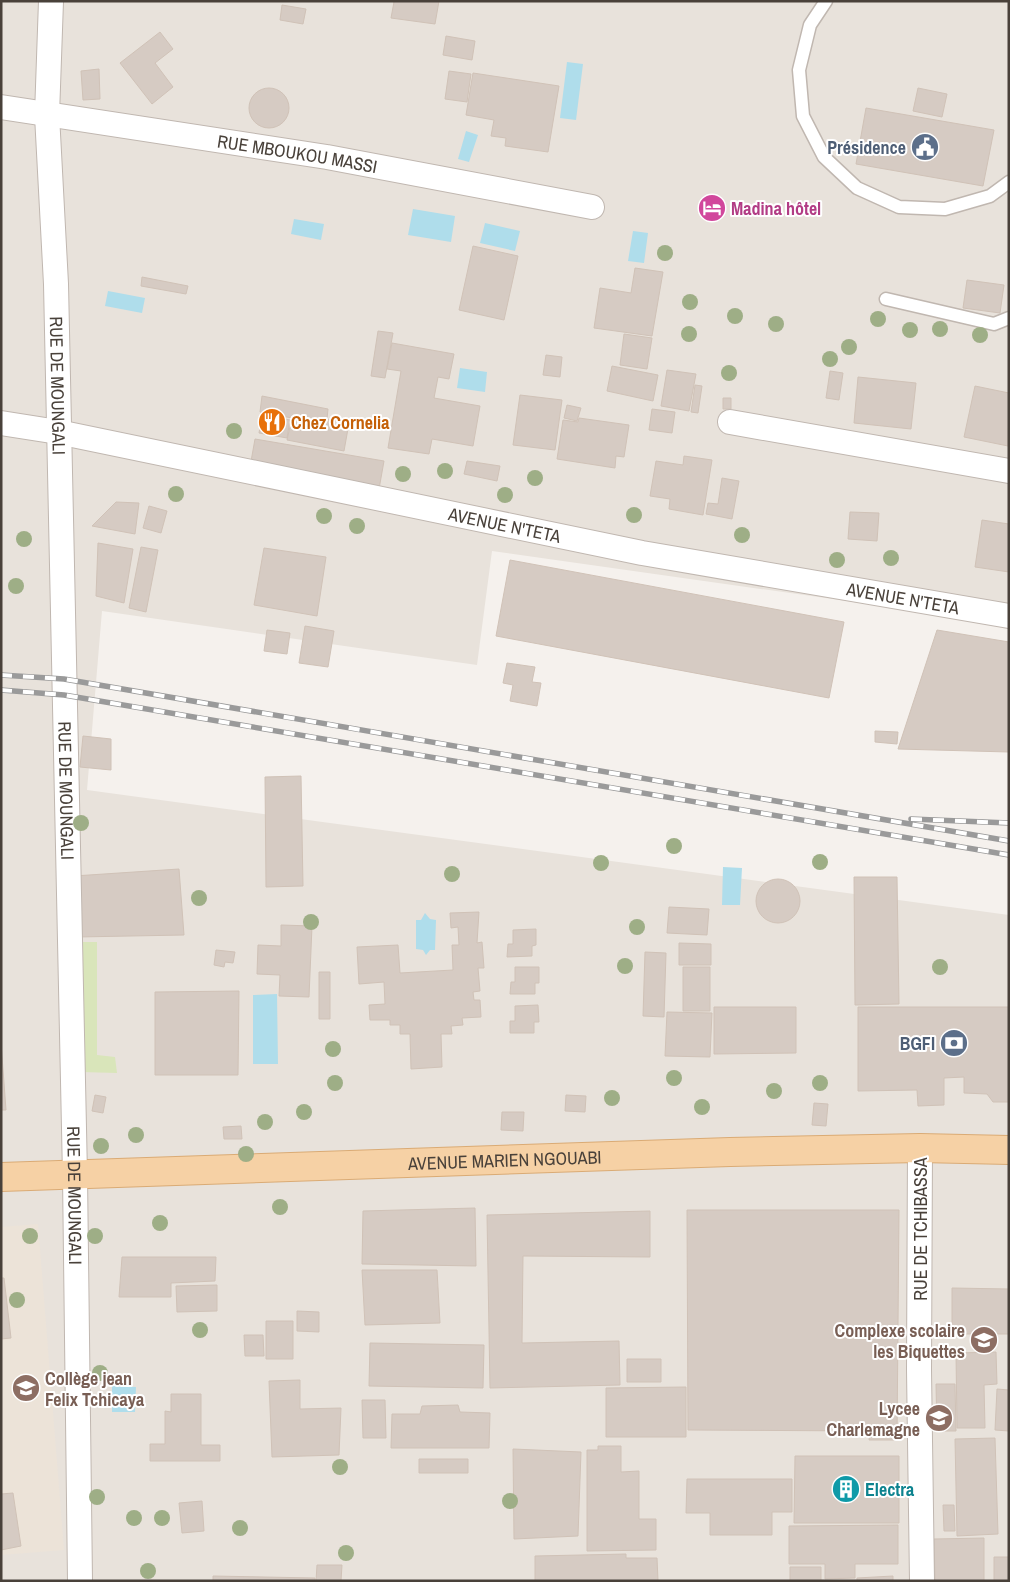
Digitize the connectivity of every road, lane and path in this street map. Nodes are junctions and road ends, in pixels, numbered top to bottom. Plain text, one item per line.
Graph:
1 (51, 1) edge
2 (826, 1) edge
3 (1, 107) edge
4 (48, 115) junction
5 (1009, 182) edge
6 (592, 207) dead end
7 (886, 299) dead end
8 (1009, 318) edge
9 (730, 422) dead end
10 (1, 423) edge
11 (58, 432) junction
12 (1009, 471) edge
13 (1009, 616) edge
14 (920, 1148) junction
15 (1009, 1150) edge
16 (75, 1175) junction
17 (1, 1177) edge
18 (80, 1581) edge
19 (922, 1581) edge

1 - 4 street, RUE DE MOUNGALI
2 - 5 lane
3 - 4 street, RUE MBOUKOU MASSI
4 - 6 street, RUE MBOUKOU MASSI
4 - 11 street, RUE DE MOUNGALI
7 - 8 lane
9 - 12 street
10 - 11 street, AVENUE N'TETA
11 - 13 street, AVENUE N'TETA
11 - 16 street, RUE DE MOUNGALI
14 - 15 main road, AVENUE MARIEN NGOUABI
14 - 16 main road, AVENUE MARIEN NGOUABI
14 - 19 street, RUE DE TCHIBASSA
16 - 17 main road, AVENUE MARIEN NGOUABI
16 - 18 street, RUE DE MOUNGALI

